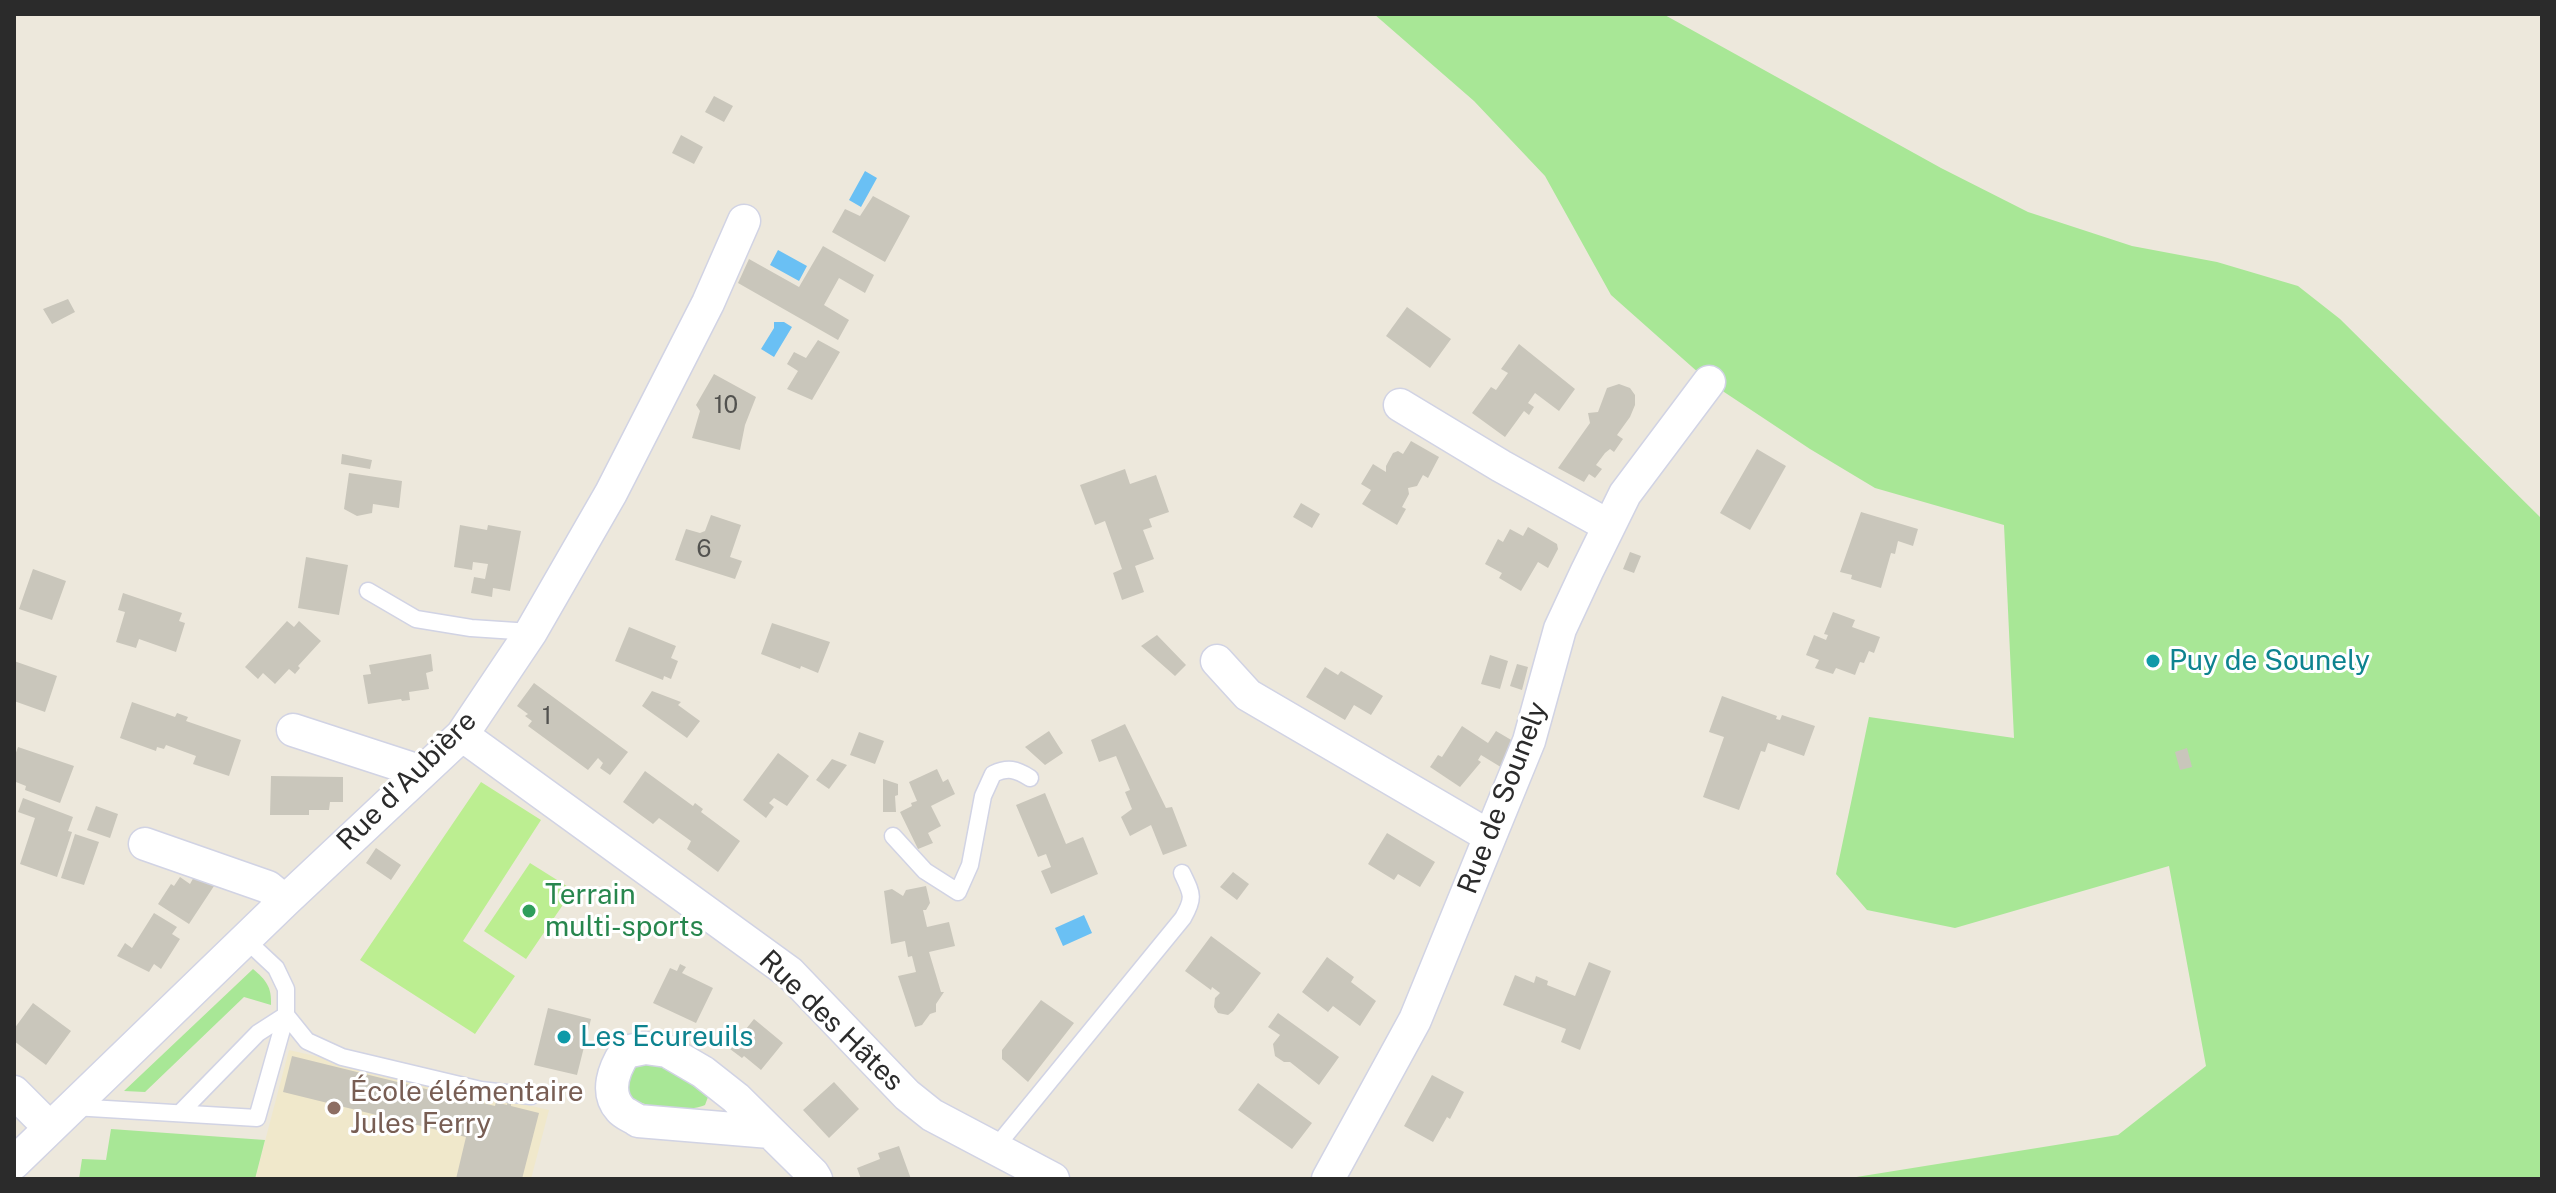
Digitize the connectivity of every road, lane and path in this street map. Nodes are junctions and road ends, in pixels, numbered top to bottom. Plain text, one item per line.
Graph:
1 (744, 221) dead end
2 (1709, 382) dead end
3 (1400, 405) dead end
4 (1609, 526) junction
5 (368, 591) dead end
6 (531, 632) junction
7 (1217, 661) dead end
8 (293, 730) dead end
9 (462, 735) junction
10 (422, 772) junction
11 (1030, 778) dead end
12 (893, 836) dead end
13 (1489, 836) junction
14 (145, 844) dead end
15 (1182, 873) dead end
16 (285, 901) junction
17 (245, 939) junction
18 (286, 1015) junction
19 (14, 1092) edge
20 (531, 1096) dead end
21 (180, 1113) junction
22 (770, 1132) dead end
23 (32, 1145) edge
24 (995, 1148) junction
25 (816, 1179) edge
26 (1053, 1179) edge
27 (1328, 1179) edge

1 - 6 street, Rue d'Aubière
2 - 4 street, Rue de Sounely
3 - 4 street
4 - 13 street, Rue de Sounely
5 - 6 lane
6 - 9 street, Rue d'Aubière
7 - 13 street
8 - 10 street
9 - 10 street, Rue d'Aubière
9 - 24 street, Rue des Hâtes
10 - 16 street, Rue d'Aubière
11 - 12 lane
13 - 27 street, Rue de Sounely
14 - 16 street
15 - 24 lane
16 - 17 street, Rue d'Aubière
17 - 18 lane
17 - 23 street, Rue d'Aubière
18 - 20 lane
18 - 21 lane
18 - 21 lane
19 - 23 street
21 - 23 lane
22 - 25 street
24 - 26 street, Rue des Hâtes

